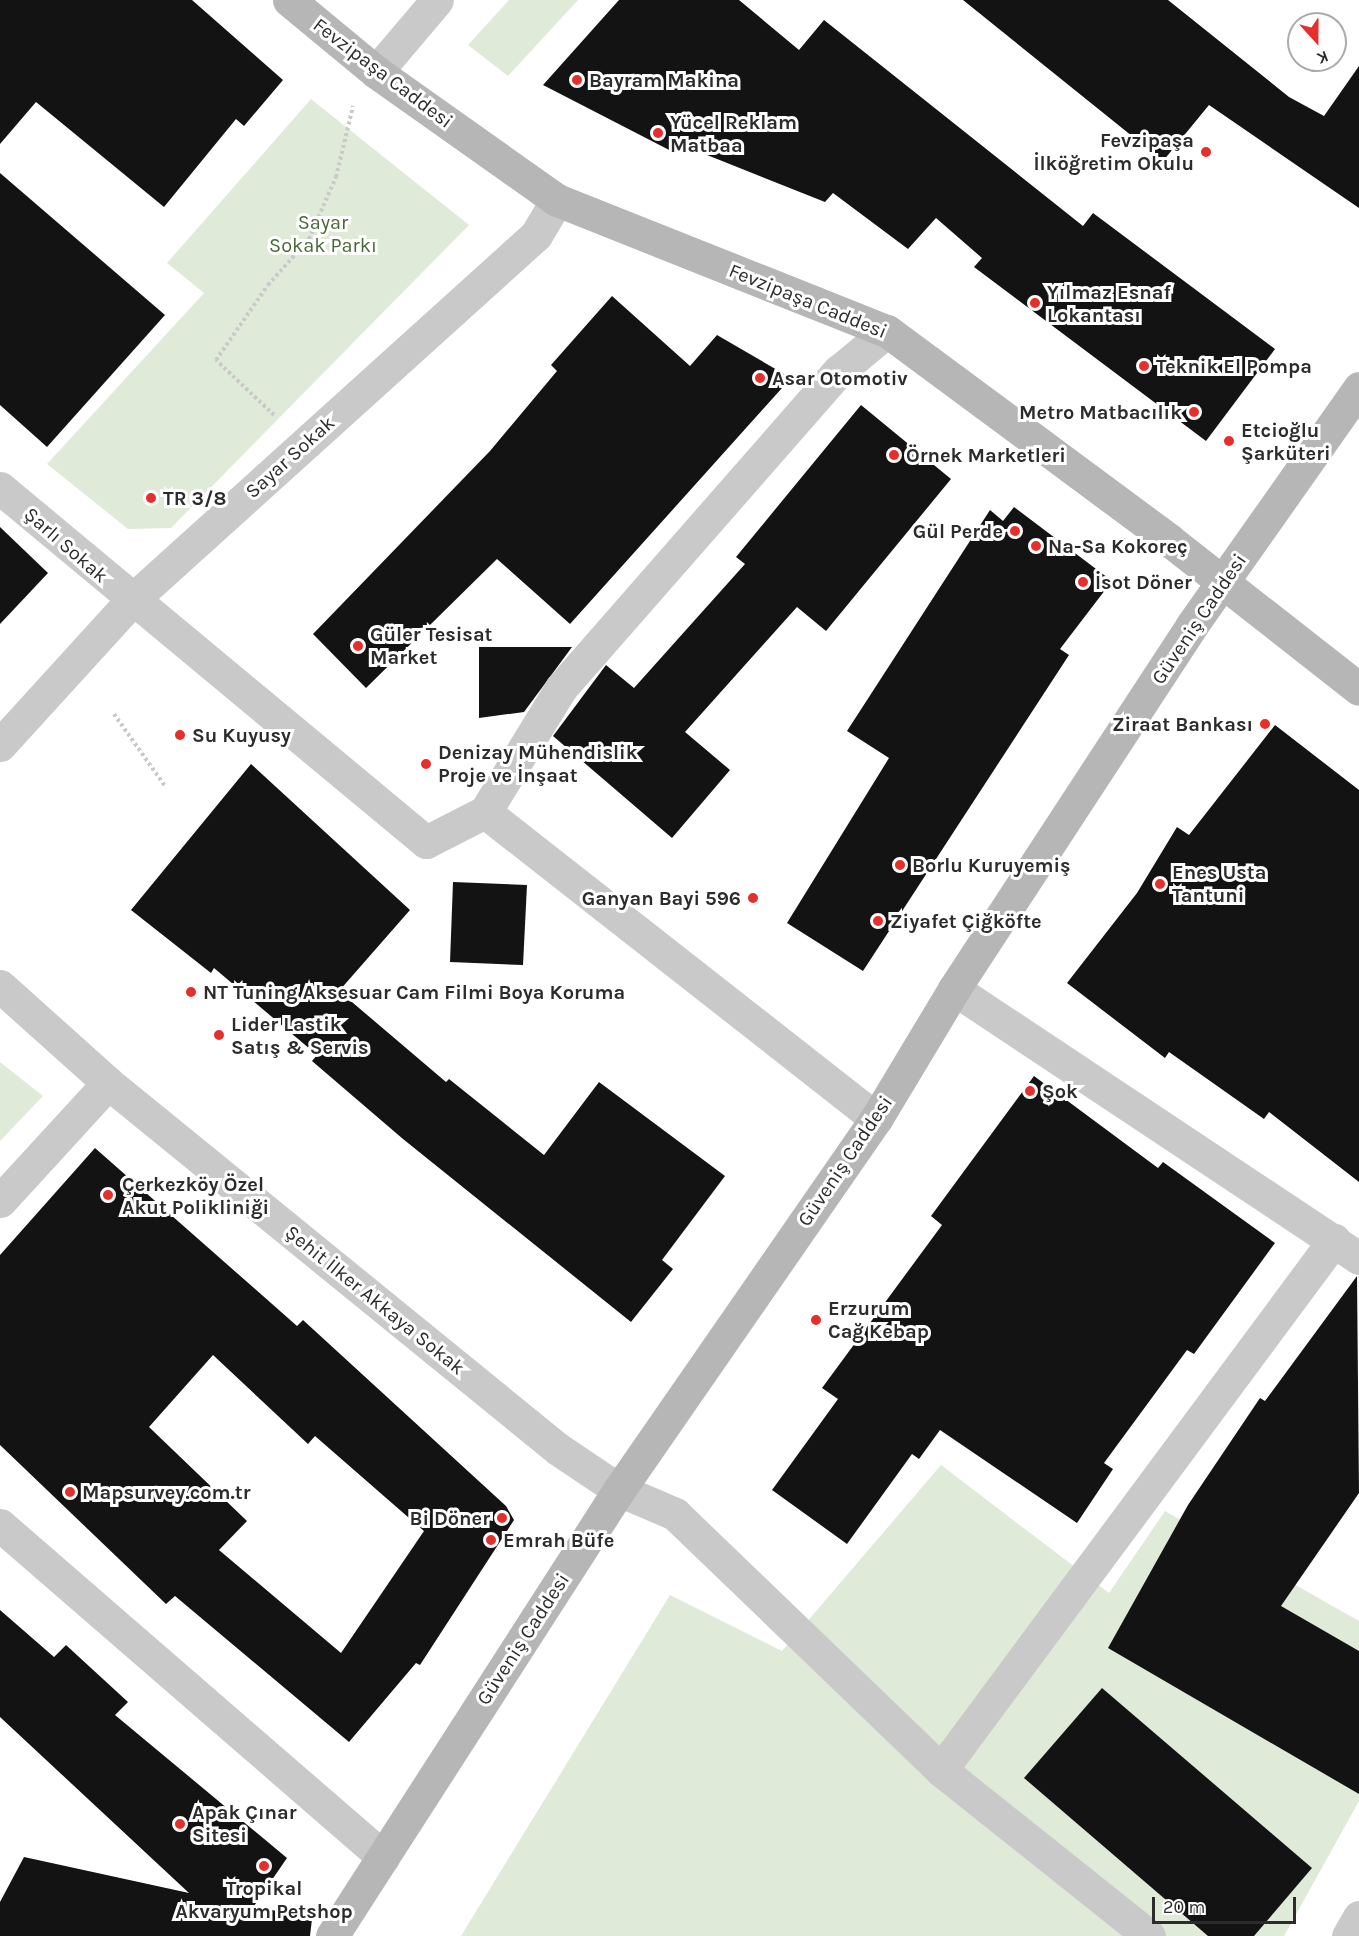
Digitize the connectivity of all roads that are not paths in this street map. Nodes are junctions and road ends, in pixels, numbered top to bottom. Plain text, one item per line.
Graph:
1 (289, 0) edge
2 (438, 0) edge
3 (365, 82) junction
4 (557, 200) junction
5 (887, 331) junction
6 (1359, 388) edge
7 (0, 488) edge
8 (1222, 583) junction
9 (131, 601) junction
10 (1359, 690) edge
11 (0, 745) edge
12 (485, 812) junction
13 (0, 986) edge
14 (954, 989) junction
15 (108, 1083) junction
16 (876, 1119) junction
17 (0, 1201) edge
18 (1346, 1249) edge
19 (619, 1490) junction
20 (0, 1525) edge
21 (942, 1770) junction
22 (382, 1857) junction
23 (1359, 1917) edge
24 (333, 1936) edge
25 (1149, 1936) edge
26 (1348, 1936) edge

1 - 3 street, Fevzipaşa Caddesi
2 - 3 street
3 - 4 street, Fevzipaşa Caddesi
4 - 5 street, Fevzipaşa Caddesi
4 - 9 street, Sayar Sokak
5 - 8 street, Fevzipaşa Caddesi
5 - 12 street
6 - 8 street, Güveniş Caddesi
7 - 9 street, Şarlı Sokak
8 - 10 street, Fevzipaşa Caddesi
8 - 14 street, Güveniş Caddesi
9 - 11 street, Sayar Sokak
9 - 12 street, Şarlı Sokak
12 - 16 street
13 - 15 street, Şehit İlker Akkaya Sokak
14 - 16 street, Güveniş Caddesi
14 - 18 street
15 - 17 street
15 - 19 street, Şehit İlker Akkaya Sokak
16 - 19 street, Güveniş Caddesi
18 - 21 street
19 - 21 street, Şehit İlker Akkaya Sokak
19 - 22 street, Güveniş Caddesi
20 - 22 street
21 - 25 street, Şehit İlker Akkaya Sokak
22 - 24 street, Güveniş Caddesi
23 - 26 street

